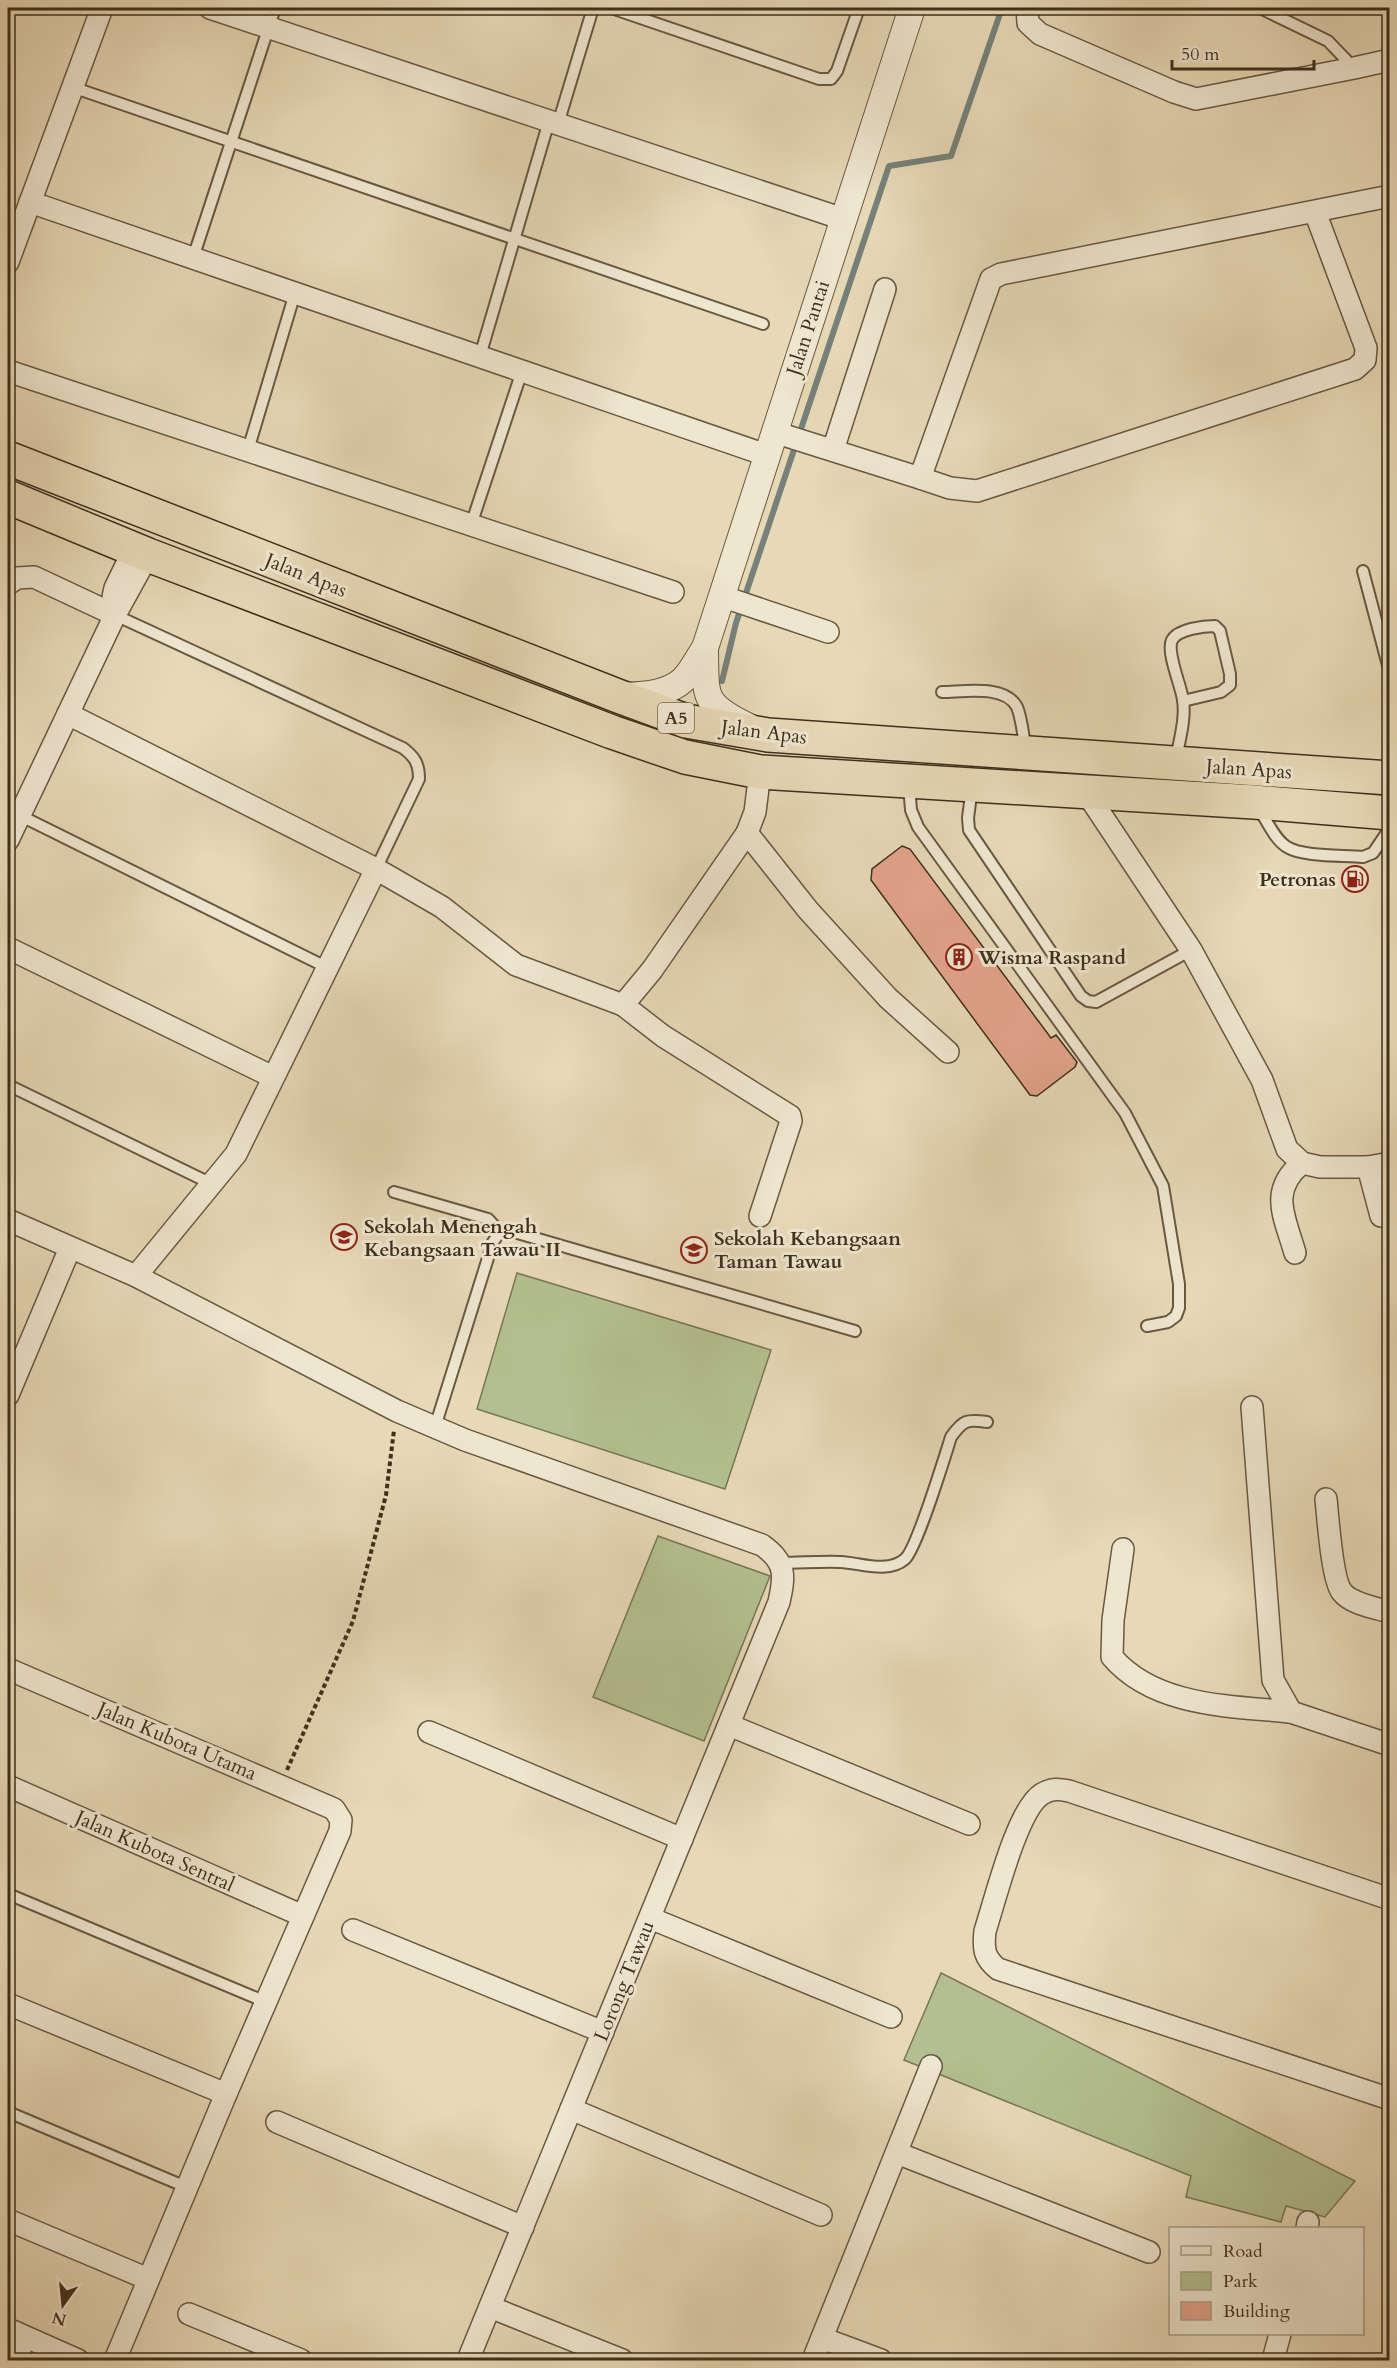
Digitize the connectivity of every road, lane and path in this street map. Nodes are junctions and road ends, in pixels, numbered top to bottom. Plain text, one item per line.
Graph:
1 (102, 8) edge
2 (210, 8) edge
3 (593, 8) edge
4 (611, 8) edge
5 (858, 8) edge
6 (912, 8) edge
7 (1027, 8) edge
8 (1261, 8) edge
9 (272, 17) edge
10 (1389, 60) edge
11 (1354, 69) junction
12 (72, 87) junction
13 (554, 122) junction
14 (231, 142) junction
15 (1389, 196) edge
16 (30, 202) junction
17 (1315, 212) junction
18 (843, 219) junction
19 (515, 239) junction
20 (193, 258) junction
21 (8, 262) edge
22 (885, 289) dead end
23 (295, 293) junction
24 (763, 324) dead end
25 (480, 356) junction
26 (8, 370) edge
27 (522, 371) junction
28 (776, 440) junction
29 (824, 447) junction
30 (248, 450) junction
31 (8, 458) edge
32 (920, 478) junction
33 (8, 497) edge
34 (161, 518) junction
35 (67, 521) junction
36 (8, 524) edge
37 (471, 525) junction
38 (141, 552) junction
39 (1363, 571) dead end
40 (8, 584) edge
41 (673, 592) dead end
42 (728, 598) junction
43 (115, 615) junction
44 (309, 615) junction
45 (828, 632) dead end
46 (705, 648) junction
47 (1389, 673) edge
48 (942, 692) dead end
49 (618, 696) junction
50 (1183, 701) junction
51 (68, 714) junction
52 (768, 735) junction
53 (1027, 753) junction
54 (1175, 764) junction
55 (760, 772) junction
56 (1389, 778) edge
57 (909, 781) junction
58 (973, 784) junction
59 (1086, 792) junction
60 (1254, 802) junction
61 (1389, 813) edge
62 (19, 815) junction
63 (1389, 828) edge
64 (747, 833) junction
65 (8, 840) edge
66 (376, 869) junction
67 (8, 948) edge
68 (1191, 950) junction
69 (328, 968) junction
70 (622, 1005) junction
71 (948, 1052) dead end
72 (273, 1077) junction
73 (8, 1085) edge
74 (1302, 1163) junction
75 (1389, 1163) edge
76 (1368, 1167) junction
77 (212, 1184) junction
78 (394, 1192) dead end
79 (760, 1216) dead end
80 (1381, 1216) dead end
81 (8, 1220) edge
82 (500, 1232) junction
83 (70, 1248) junction
84 (1295, 1253) dead end
85 (136, 1276) junction
86 (1147, 1326) dead end
87 (855, 1331) dead end
88 (9, 1385) edge
89 (1252, 1407) dead end
90 (397, 1411) junction
91 (987, 1422) dead end
92 (435, 1427) junction
93 (1326, 1499) dead end
94 (1123, 1549) dead end
95 (781, 1563) junction
96 (1389, 1612) edge
97 (8, 1670) edge
98 (1291, 1712) junction
99 (729, 1725) junction
100 (429, 1732) dead end
101 (1389, 1745) edge
102 (281, 1785) junction
103 (8, 1786) edge
104 (969, 1824) dead end
105 (682, 1839) junction
106 (8, 1894) edge
107 (1389, 1899) edge
108 (303, 1916) junction
109 (650, 1918) junction
110 (353, 1930) dead end
111 (266, 2002) junction
112 (8, 2004) edge
113 (891, 2017) dead end
114 (603, 2032) junction
115 (931, 2066) dead end
116 (226, 2094) junction
117 (1389, 2100) edge
118 (571, 2109) junction
119 (8, 2112) edge
120 (277, 2122) dead end
121 (897, 2153) junction
122 (186, 2187) junction
123 (821, 2215) dead end
124 (8, 2220) edge
125 (523, 2227) junction
126 (1149, 2252) dead end
127 (148, 2279) junction
128 (490, 2307) junction
129 (189, 2314) dead end
130 (12, 2331) edge
131 (1280, 2335) edge
132 (822, 2338) junction
133 (21, 2361) edge
134 (78, 2361) edge
135 (115, 2361) edge
136 (301, 2361) edge
137 (468, 2361) edge
138 (622, 2361) edge
139 (813, 2361) edge
140 (881, 2361) edge
141 (1273, 2361) edge

1 - 12 street
2 - 9 street
3 - 13 lane
4 - 5 lane
6 - 18 street, Jalan Pantai
7 - 11 street
8 - 11 lane
9 - 13 street
9 - 14 lane
10 - 11 street
12 - 14 lane
12 - 16 street
13 - 18 street
13 - 19 lane
14 - 19 lane
14 - 20 lane
15 - 17 street
16 - 20 street
16 - 21 street
17 - 32 street
17 - 32 street
18 - 28 street, Jalan Pantai
19 - 24 lane
19 - 25 lane
20 - 23 street
22 - 29 street
23 - 25 street
23 - 30 lane
25 - 27 street
26 - 30 street
27 - 28 street
27 - 37 lane
28 - 29 street
28 - 42 street, Jalan Pantai
29 - 32 street
30 - 37 street
31 - 34 highway, Jalan Apas / A5
33 - 35 highway, Jalan Apas / A5
34 - 44 highway
34 - 49 highway, Jalan Apas / A5
35 - 36 highway
35 - 38 highway, Jalan Apas / A5
37 - 41 street
38 - 43 street
38 - 44 highway, Jalan Apas / A5
39 - 47 lane
40 - 43 street
42 - 45 street
42 - 46 street, Jalan Pantai
43 - 51 street
43 - 66 lane
44 - 55 highway, Jalan Apas / A5
46 - 49 street
46 - 52 street
48 - 53 lane
49 - 52 highway, Jalan Apas / A5
50 - 50 lane
50 - 54 lane
51 - 62 street
51 - 66 street
52 - 53 highway, Jalan Apas / A5
53 - 54 highway, Jalan Apas / A5
54 - 56 highway, Jalan Apas / A5
55 - 57 highway, Jalan Apas / A5
55 - 64 street
57 - 58 highway, Jalan Apas / A5
57 - 86 lane
58 - 59 highway, Jalan Apas / A5
58 - 68 lane
59 - 60 highway, Jalan Apas / A5
59 - 68 street
60 - 61 highway, Jalan Apas / A5
60 - 63 lane
62 - 65 street
62 - 69 lane
64 - 70 street
64 - 71 street
66 - 69 street
66 - 70 street
67 - 72 street
68 - 74 street
69 - 72 street
70 - 79 street
72 - 77 street
73 - 77 lane
74 - 76 street
74 - 84 street
75 - 76 street
76 - 80 street
77 - 85 street
78 - 82 lane
81 - 83 street
82 - 87 lane
82 - 92 lane
83 - 85 street
83 - 88 street
85 - 90 street
89 - 98 street
90 - 92 street
90 - 102 path
91 - 95 lane
92 - 95 street
93 - 96 street
94 - 98 street
95 - 99 street, Lorong Tawau
97 - 102 street, Jalan Kubota Utama
98 - 101 street
99 - 104 street
99 - 105 street, Lorong Tawau
100 - 105 street
102 - 108 street, Jalan Kubota Utama
103 - 108 street, Jalan Kubota Sentral
105 - 109 street, Lorong Tawau
106 - 111 lane
107 - 117 street
108 - 111 street
109 - 113 street
109 - 114 street, Lorong Tawau
110 - 114 street
111 - 116 street
112 - 116 street
114 - 118 street, Lorong Tawau
115 - 121 street
116 - 122 street
118 - 123 street
118 - 125 street, Lorong Tawau
119 - 122 lane
120 - 125 street
121 - 126 street
121 - 132 street
122 - 127 street
124 - 127 street
125 - 128 street, Lorong Tawau
127 - 135 street
128 - 137 street, Lorong Tawau
128 - 138 street
129 - 136 street
130 - 133 street
130 - 134 street
131 - 141 street
132 - 139 street
132 - 140 street

